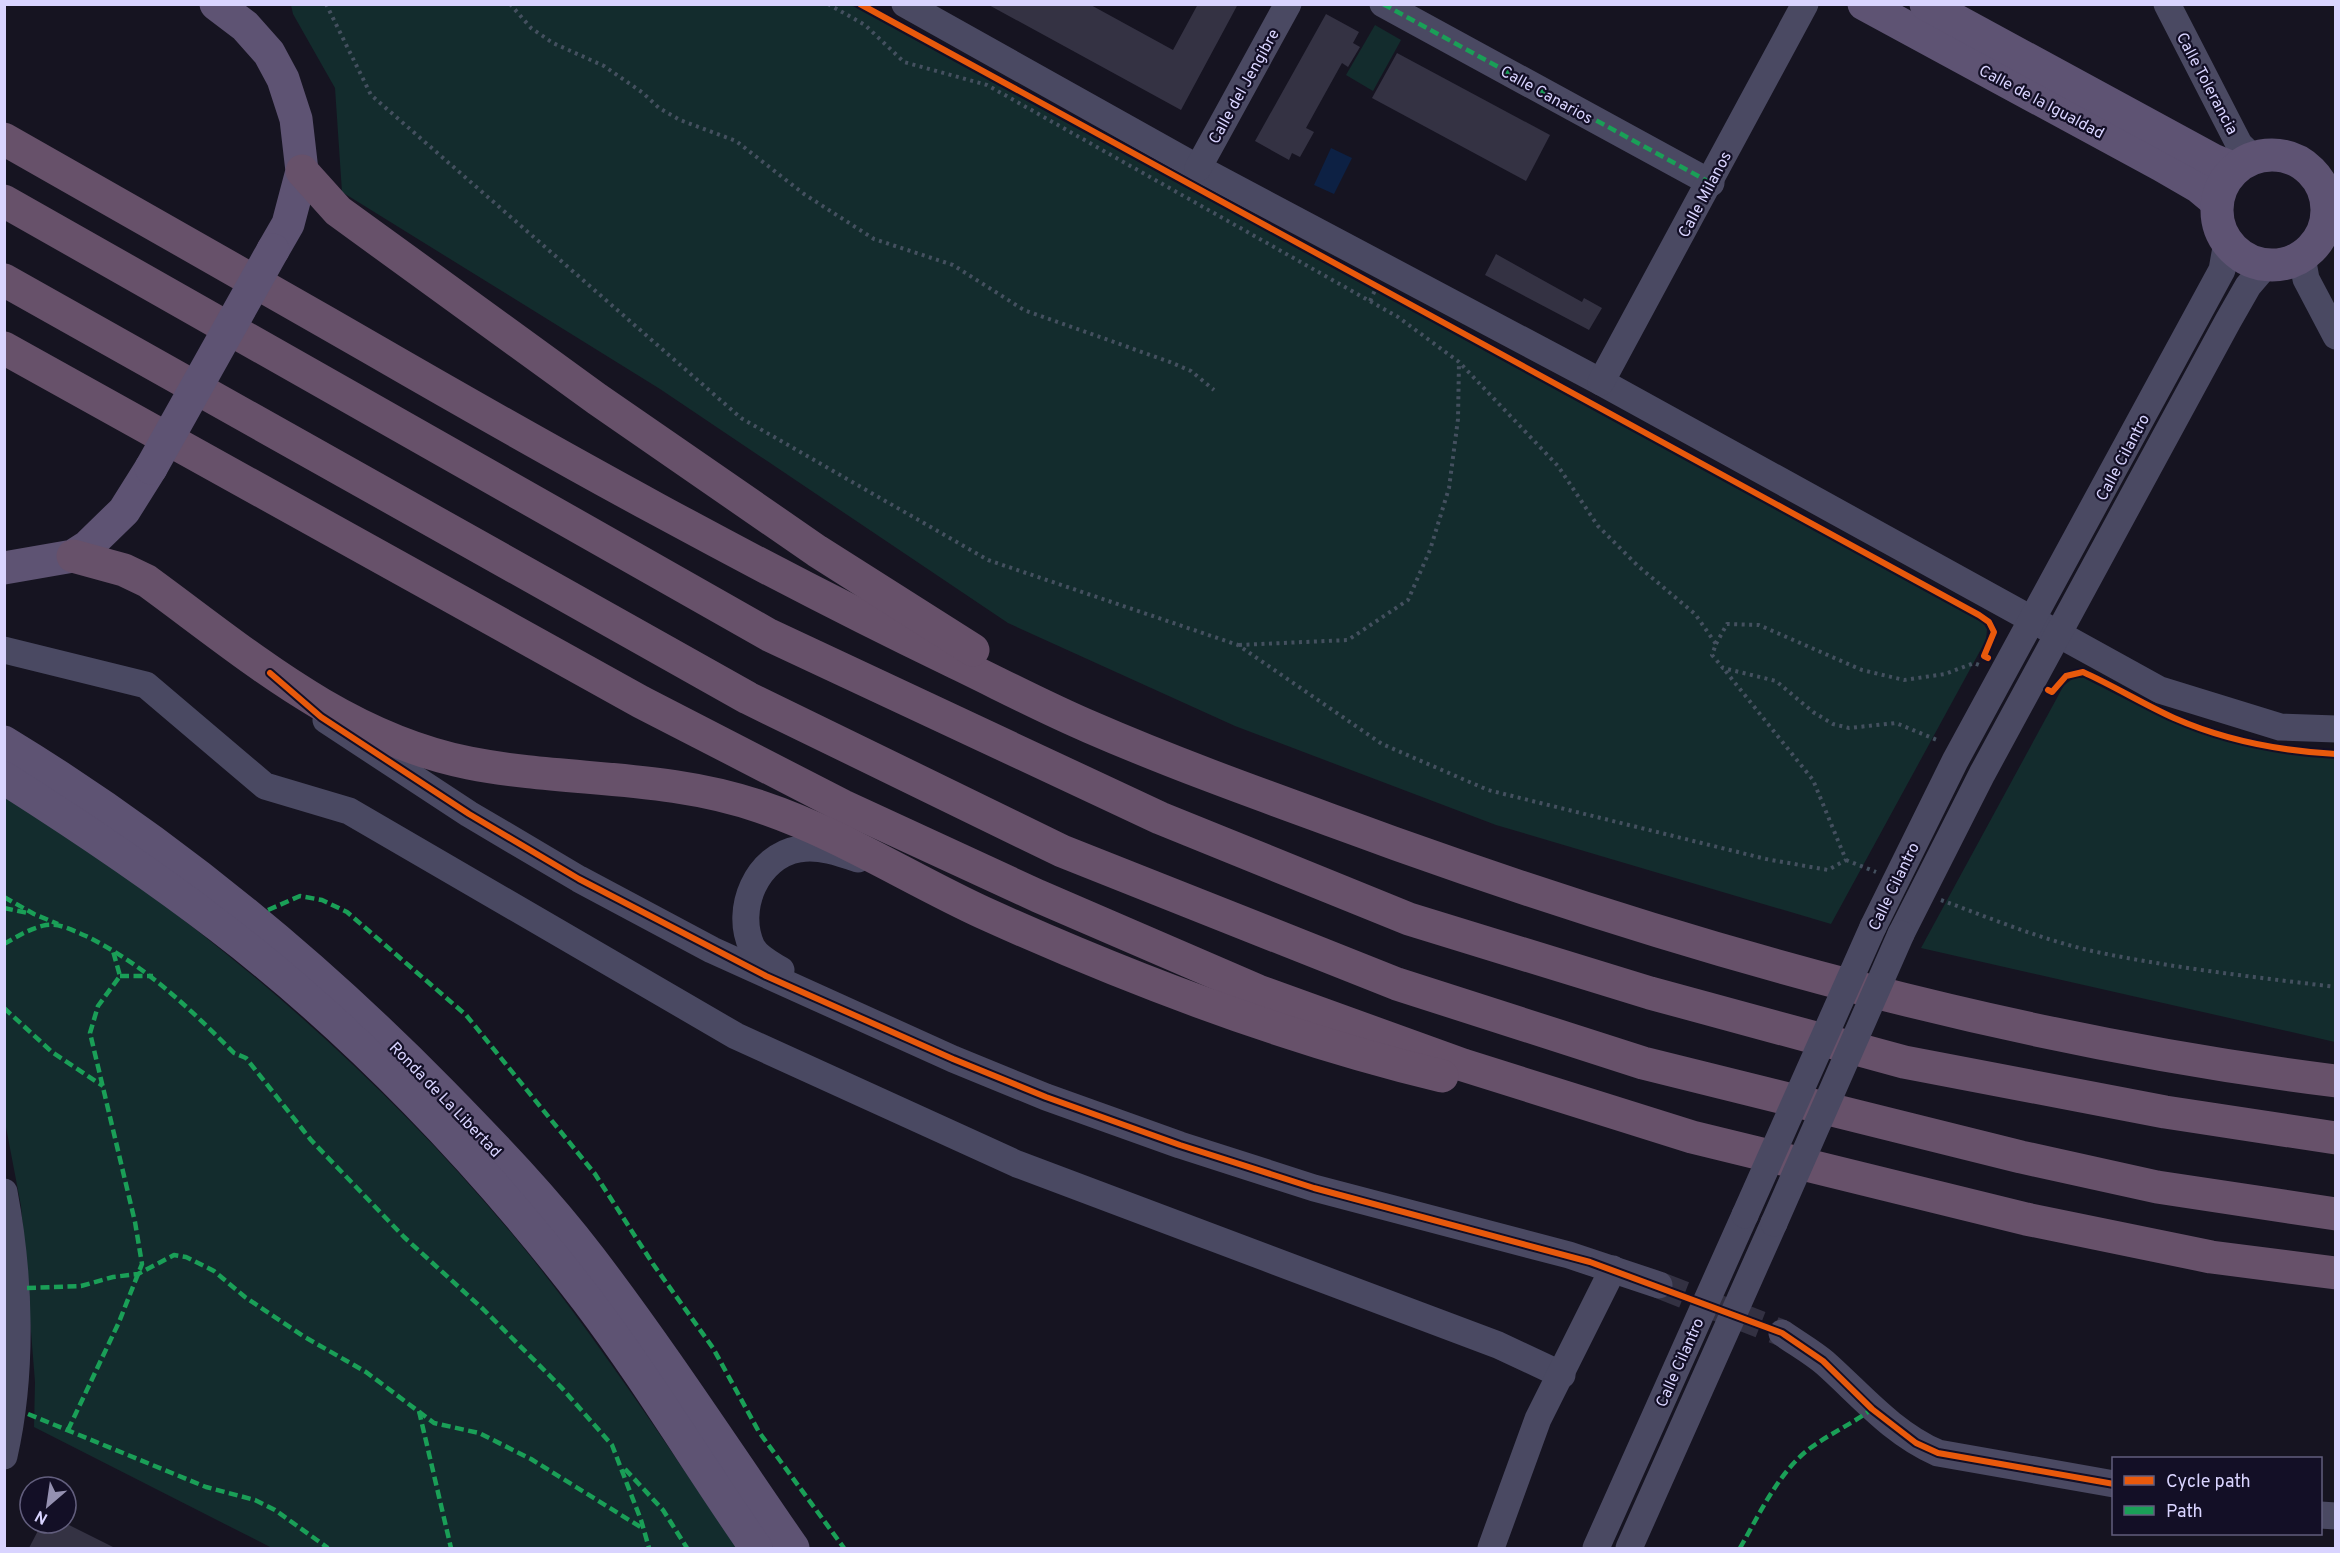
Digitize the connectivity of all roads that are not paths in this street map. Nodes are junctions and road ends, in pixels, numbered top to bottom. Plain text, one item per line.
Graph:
1 (216, 4) edge
2 (905, 4) edge
3 (1288, 4) edge
4 (1383, 4) edge
5 (1805, 4) edge
6 (1864, 4) edge
7 (1926, 4) edge
8 (2167, 4) edge
9 (245, 15) edge
10 (4, 139) edge
11 (2244, 164) junction
12 (2322, 165) edge
13 (1198, 168) junction
14 (302, 171) junction
15 (1711, 183) junction
16 (4, 201) edge
17 (2217, 202) junction
18 (2331, 204) edge
19 (2227, 242) junction
20 (2302, 256) junction
21 (2266, 265) junction
22 (4, 280) edge
23 (2336, 336) edge
24 (4, 348) edge
25 (1601, 382) junction
26 (73, 556) junction
27 (4, 568) edge
28 (2033, 620) junction
29 (2058, 633) junction
30 (4, 650) edge
31 (270, 673) junction
32 (2336, 729) edge
33 (4, 742) edge
34 (4, 778) edge
35 (1241, 788) junction
36 (908, 876) junction
37 (868, 1019) junction
38 (2169, 1057) junction
39 (2336, 1060) edge
40 (2336, 1081) edge
41 (1591, 1104) junction
42 (2336, 1138) edge
43 (4, 1192) edge
44 (2327, 1216) edge
45 (1613, 1269) junction
46 (2334, 1274) edge
47 (1659, 1286) tunnel mouth
48 (1782, 1333) tunnel mouth
49 (1562, 1375) junction
50 (4, 1456) edge
51 (2112, 1484) edge
52 (756, 1548) edge
53 (792, 1548) edge
54 (1491, 1548) edge
55 (1596, 1548) edge
56 (1629, 1548) edge

1 - 9 main road
2 - 13 street
3 - 13 street, Calle del Jengibre
4 - 15 street, Calle Canarios
5 - 15 street, Calle Milanos
6 - 17 main road, Calle de la Igualdad
7 - 11 main road, Calle de la Igualdad
8 - 11 street, Calle Tolerancia
9 - 14 main road
10 - 35 highway
11 - 12 main road
11 - 17 main road
12 - 18 main road
13 - 25 street
14 - 26 main road, bridge
14 - 35 highway
15 - 25 street, Calle Milanos
16 - 42 highway
17 - 19 main road
18 - 20 main road
19 - 21 main road
19 - 28 street, Calle Cilantro
20 - 21 main road
20 - 23 street
21 - 29 street, Calle Cilantro
22 - 44 highway
24 - 41 highway
25 - 28 street
26 - 27 main road
26 - 31 highway
28 - 29 street
28 - 55 street, Calle Cilantro, bridge
29 - 32 street
29 - 56 street, Calle Cilantro, bridge
30 - 49 street
31 - 36 highway
31 - 37 street
33 - 53 main road, Ronda de La Libertad
34 - 52 main road, Ronda de La Libertad
35 - 38 highway
36 - 37 street
36 - 41 highway
37 - 45 street
38 - 39 highway
38 - 40 highway
41 - 46 highway
43 - 50 street
45 - 47 street
45 - 49 street
48 - 51 street
49 - 54 street

